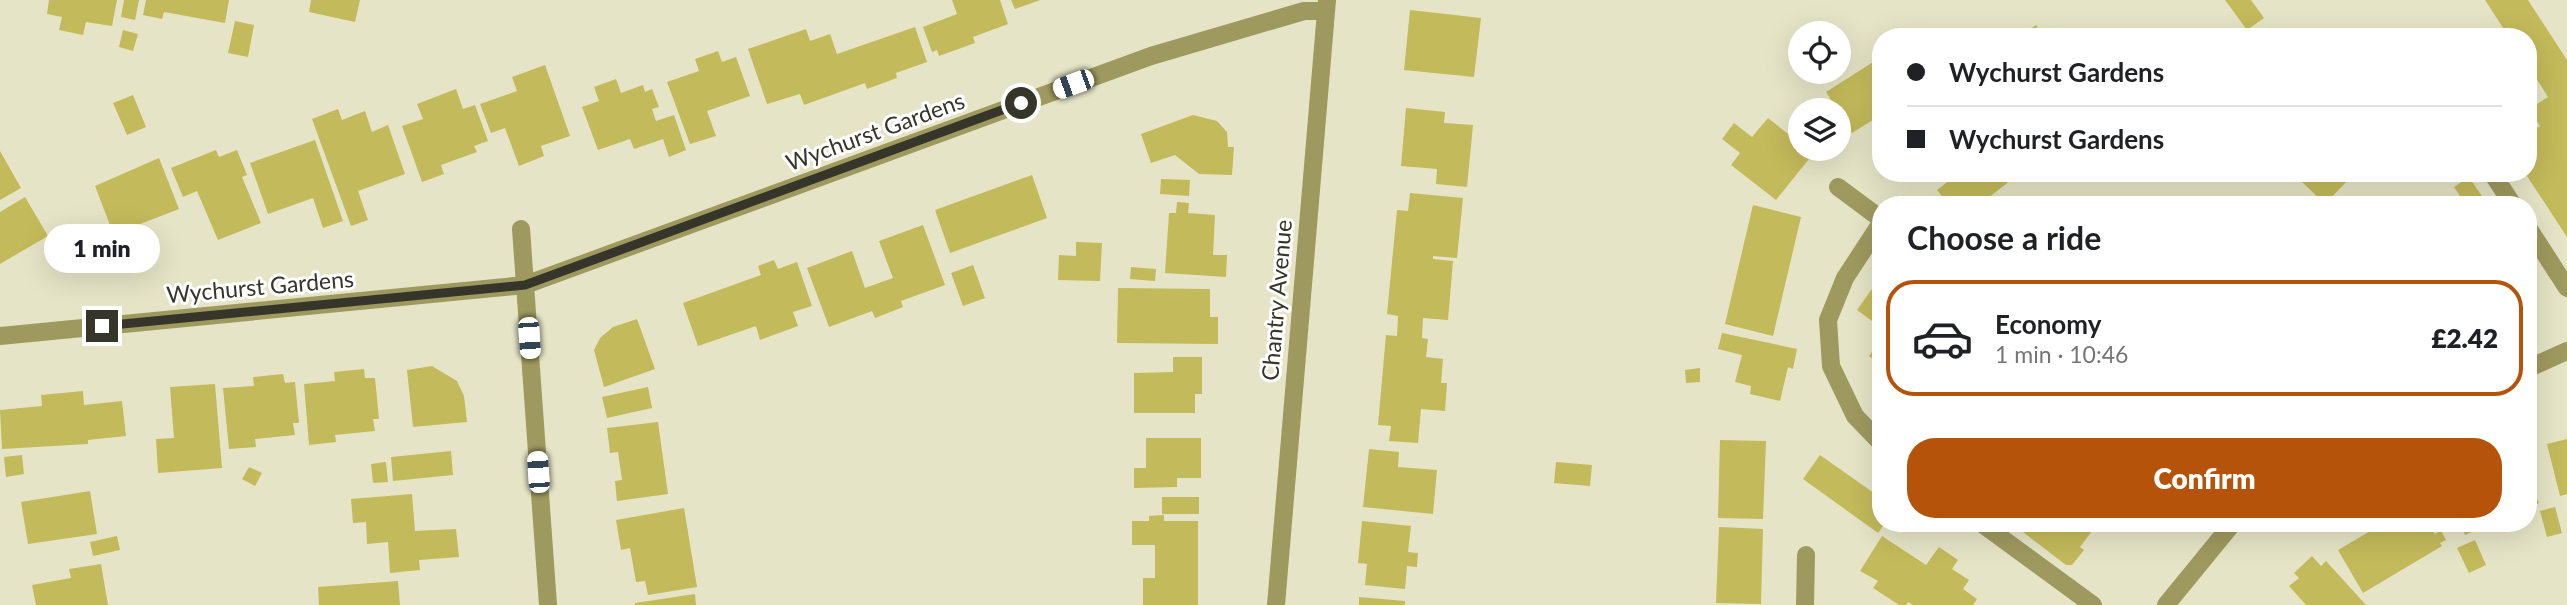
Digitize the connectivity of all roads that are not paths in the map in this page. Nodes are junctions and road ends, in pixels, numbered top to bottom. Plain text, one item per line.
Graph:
1 (1326, 6) edge
2 (1838, 187) dead end
3 (1872, 214) edge
4 (521, 229) dead end
5 (1872, 235) edge
6 (2537, 241) edge
7 (525, 285) junction
8 (2567, 288) edge
9 (0, 336) edge
10 (2567, 351) edge
11 (2537, 364) edge
12 (1872, 434) edge
13 (1994, 532) edge
14 (2226, 532) edge
15 (1805, 555) dead end
16 (548, 605) edge
17 (1276, 605) edge
18 (1805, 605) edge
19 (2093, 605) edge
20 (2166, 605) edge

1 - 7 street, Wychurst Gardens
1 - 17 street, Chantry Avenue
2 - 3 street
4 - 7 street
5 - 12 street
6 - 8 street
7 - 9 street, Wychurst Gardens
7 - 16 street
10 - 11 street
13 - 19 street
14 - 20 street
15 - 18 street

